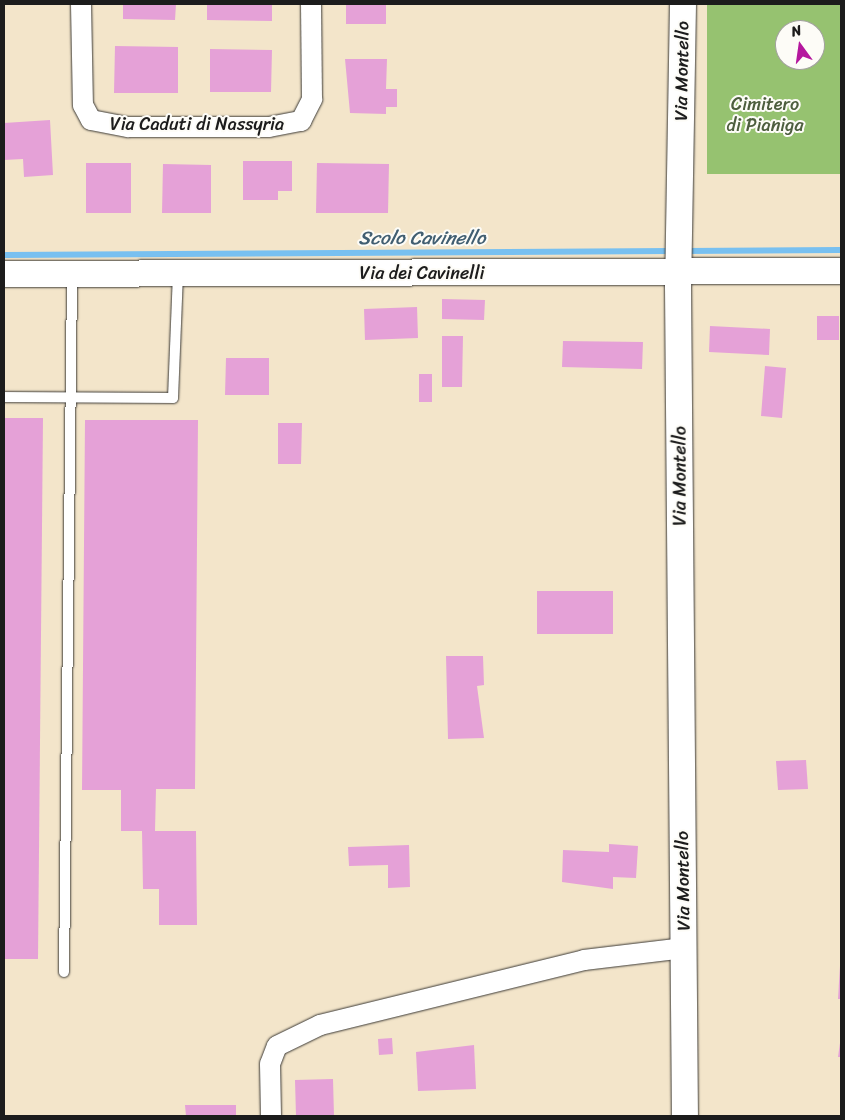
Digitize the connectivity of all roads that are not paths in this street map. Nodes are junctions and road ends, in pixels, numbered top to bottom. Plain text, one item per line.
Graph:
1 (80, 4) edge
2 (311, 4) edge
3 (683, 4) edge
4 (678, 256) junction
5 (841, 271) edge
6 (178, 272) junction
7 (4, 274) edge
8 (72, 275) junction
9 (73, 396) junction
10 (4, 397) edge
11 (684, 948) junction
12 (64, 972) dead end
13 (271, 1116) edge
14 (685, 1116) edge

1 - 2 street, Via Caduti di Nassyria
3 - 4 street, Via Montello
4 - 5 street, Via dei Cavinelli
4 - 6 street, Via dei Cavinelli
4 - 11 street, Via Montello
6 - 8 street, Via dei Cavinelli
6 - 9 lane
7 - 8 street, Via dei Cavinelli
8 - 9 lane
9 - 10 lane
9 - 12 lane
11 - 13 street, Via Montello
11 - 14 street, Via Montello

